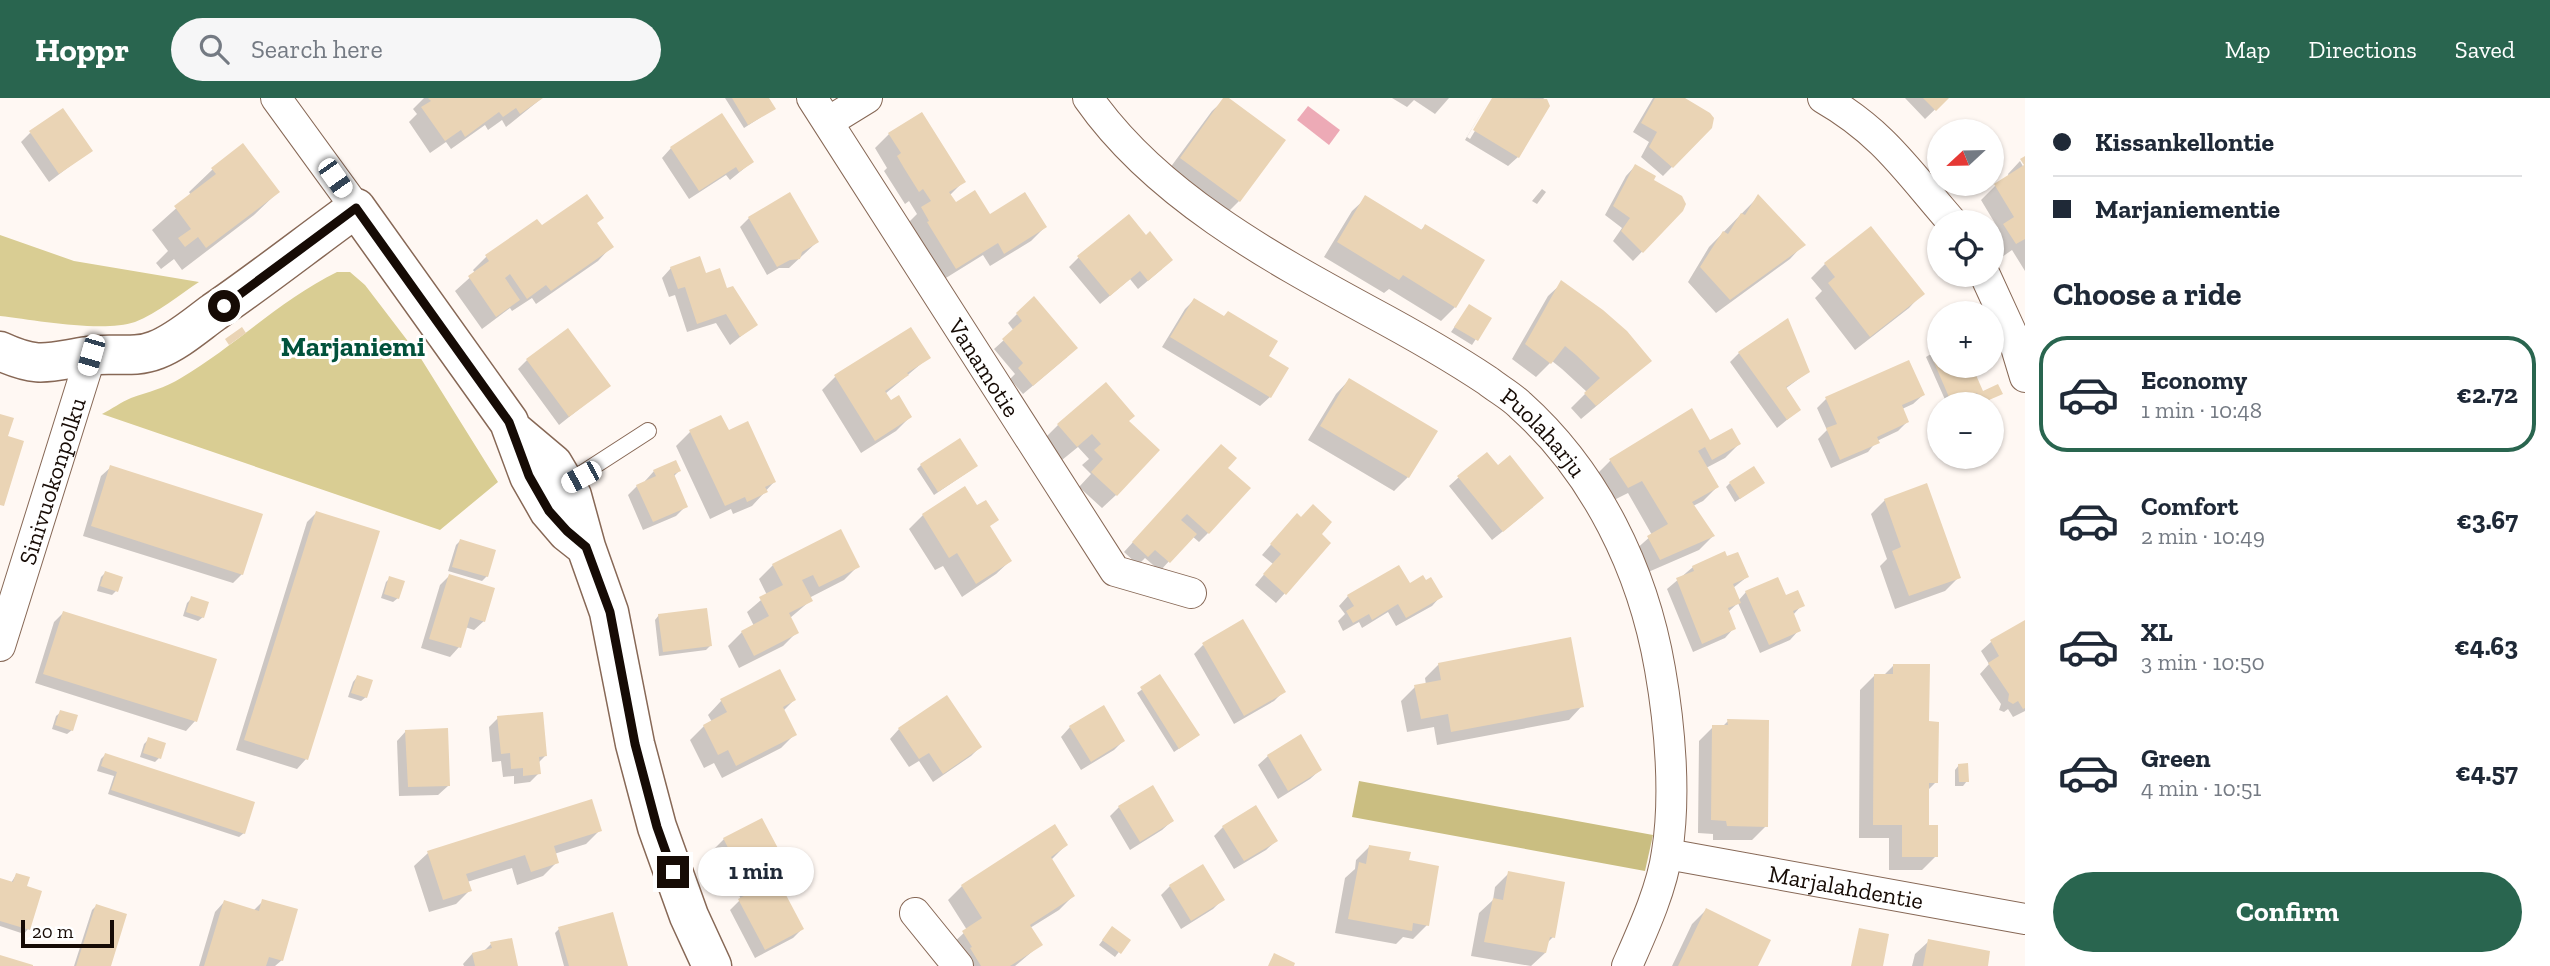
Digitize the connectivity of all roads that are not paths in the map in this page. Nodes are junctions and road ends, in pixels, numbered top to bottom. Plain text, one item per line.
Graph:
1 (276, 98) edge
2 (867, 98) edge
3 (1088, 98) edge
4 (1823, 98) edge
5 (820, 110) edge
6 (356, 208) junction
7 (1942, 210) edge
8 (1990, 287) edge
9 (0, 342) edge
10 (0, 351) edge
11 (91, 355) junction
12 (2025, 377) edge
13 (512, 429) junction
14 (648, 431) dead end
15 (566, 484) junction
16 (586, 547) junction
17 (1191, 593) dead end
18 (0, 646) edge
19 (1667, 854) junction
20 (915, 913) dead end
21 (2025, 919) edge
22 (712, 966) edge
23 (958, 966) edge
24 (1627, 966) edge

1 - 6 street
2 - 5 street
3 - 19 street, Puolaharju
4 - 7 street
5 - 17 street, Vanamotie
6 - 11 street
6 - 13 street
8 - 12 street
9 - 11 street
10 - 11 street
11 - 18 street, Sinivuokonpolku
13 - 15 street
13 - 16 street
14 - 15 lane
15 - 16 street
16 - 22 street
19 - 21 street, Marjalahdentie
19 - 24 street, Puolaharju
20 - 23 street

